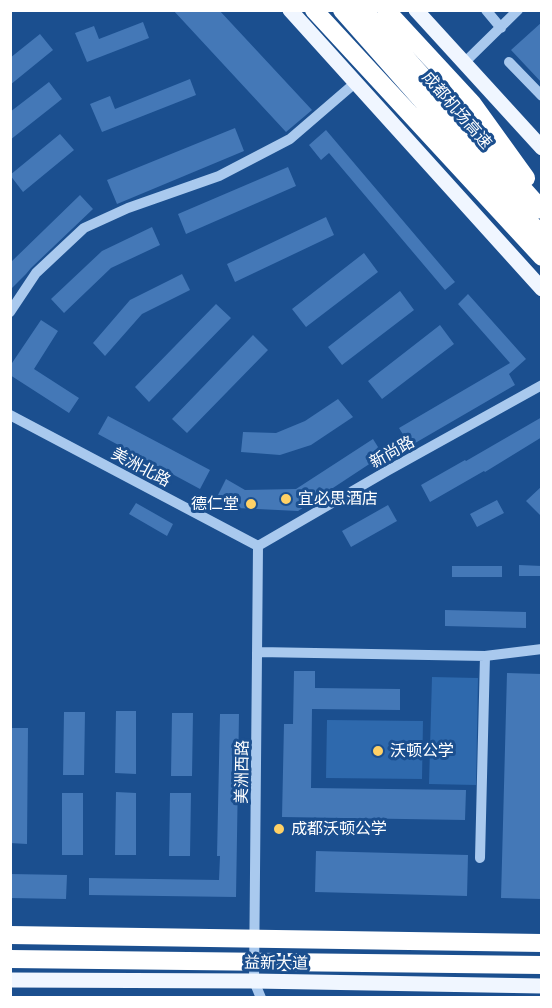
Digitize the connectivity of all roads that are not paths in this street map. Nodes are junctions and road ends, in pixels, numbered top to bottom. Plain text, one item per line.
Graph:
1 (290, 10) edge
2 (314, 10) edge
3 (342, 10) edge
4 (363, 10) edge
5 (386, 10) edge
6 (416, 10) edge
7 (486, 10) edge
8 (519, 10) edge
9 (501, 28) junction
10 (509, 62) dead end
11 (464, 63) junction
12 (355, 82) junction
13 (542, 96) edge
14 (542, 148) edge
15 (542, 199) edge
16 (542, 210) edge
17 (542, 236) edge
18 (542, 257) edge
19 (542, 290) edge
20 (10, 312) edge
21 (542, 385) edge
22 (10, 415) edge
23 (258, 546) junction
24 (542, 650) edge
25 (258, 652) junction
26 (485, 656) junction
27 (480, 858) dead end
28 (10, 935) edge
29 (542, 943) edge
30 (10, 959) edge
31 (542, 965) edge
32 (10, 980) edge
33 (254, 981) junction
34 (542, 986) edge
35 (261, 998) edge

1 - 12 main road
2 - 18 highway
3 - 17 highway, 成都机场高速
4 - 16 highway, 成都机场高速
5 - 15 highway
6 - 11 main road
7 - 9 street
8 - 9 street
9 - 11 street
10 - 13 street
11 - 14 main road
12 - 19 main road
12 - 20 street
21 - 23 street, 新尚路
22 - 23 street, 美洲北路
23 - 25 street, 美洲西路
24 - 26 street
25 - 26 street
25 - 33 street, 美洲西路
26 - 27 street
28 - 29 highway, bridge
30 - 31 highway, bridge
32 - 33 main road, 益新大道
33 - 34 main road, 益新大道
33 - 35 street, 美洲西路

